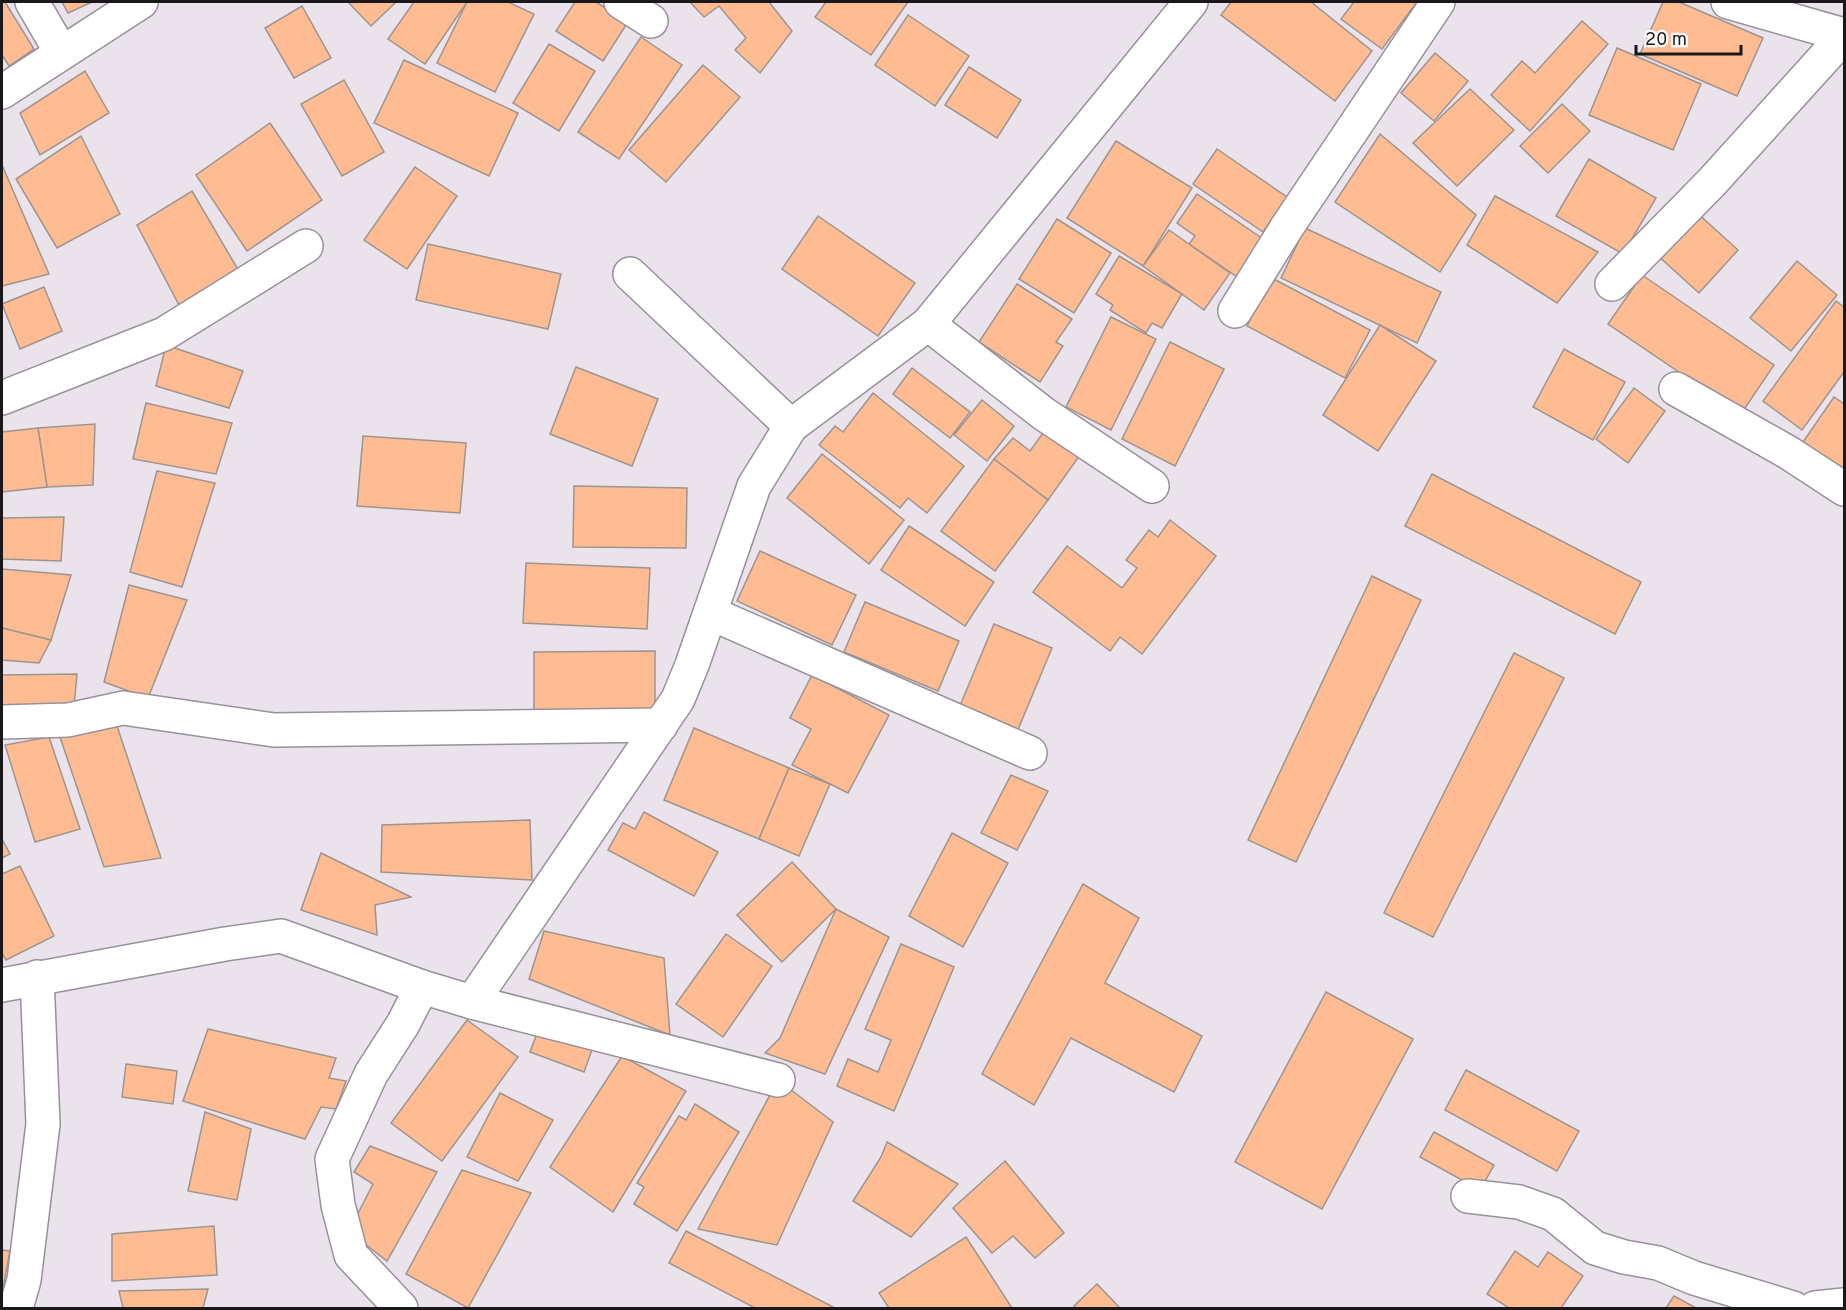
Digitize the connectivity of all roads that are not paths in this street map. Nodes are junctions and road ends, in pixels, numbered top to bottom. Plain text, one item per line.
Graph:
1 (32, 2) edge
2 (141, 2) edge
3 (621, 2) edge
4 (1191, 2) edge
5 (1438, 2) edge
6 (1728, 2) edge
7 (651, 21) dead end
8 (1845, 35) edge
9 (61, 52) junction
10 (2, 92) edge
11 (306, 246) dead end
12 (630, 274) dead end
13 (1612, 284) dead end
14 (1235, 311) dead end
15 (928, 324) junction
16 (1676, 389) dead end
17 (2, 398) edge
18 (791, 426) junction
19 (1152, 486) dead end
20 (1845, 489) edge
21 (710, 613) junction
22 (2, 722) edge
23 (661, 725) junction
24 (1030, 753) dead end
25 (37, 977) junction
26 (2, 985) edge
27 (422, 987) junction
28 (472, 1002) junction
29 (778, 1080) dead end
30 (1468, 1196) dead end
31 (1845, 1305) edge
32 (16, 1308) edge
33 (400, 1308) edge
34 (1793, 1308) edge
35 (1815, 1308) edge

1 - 9 street
2 - 9 street
3 - 7 street
4 - 15 street
5 - 14 street
6 - 8 street
8 - 13 street
9 - 10 street
11 - 17 street
12 - 18 street
15 - 18 street
15 - 19 street
16 - 20 street
18 - 21 street
21 - 23 street
21 - 24 street
22 - 23 street
23 - 28 street
25 - 26 street
25 - 27 street
25 - 32 street
27 - 28 street
27 - 33 street
28 - 29 street
30 - 34 street
31 - 35 street

